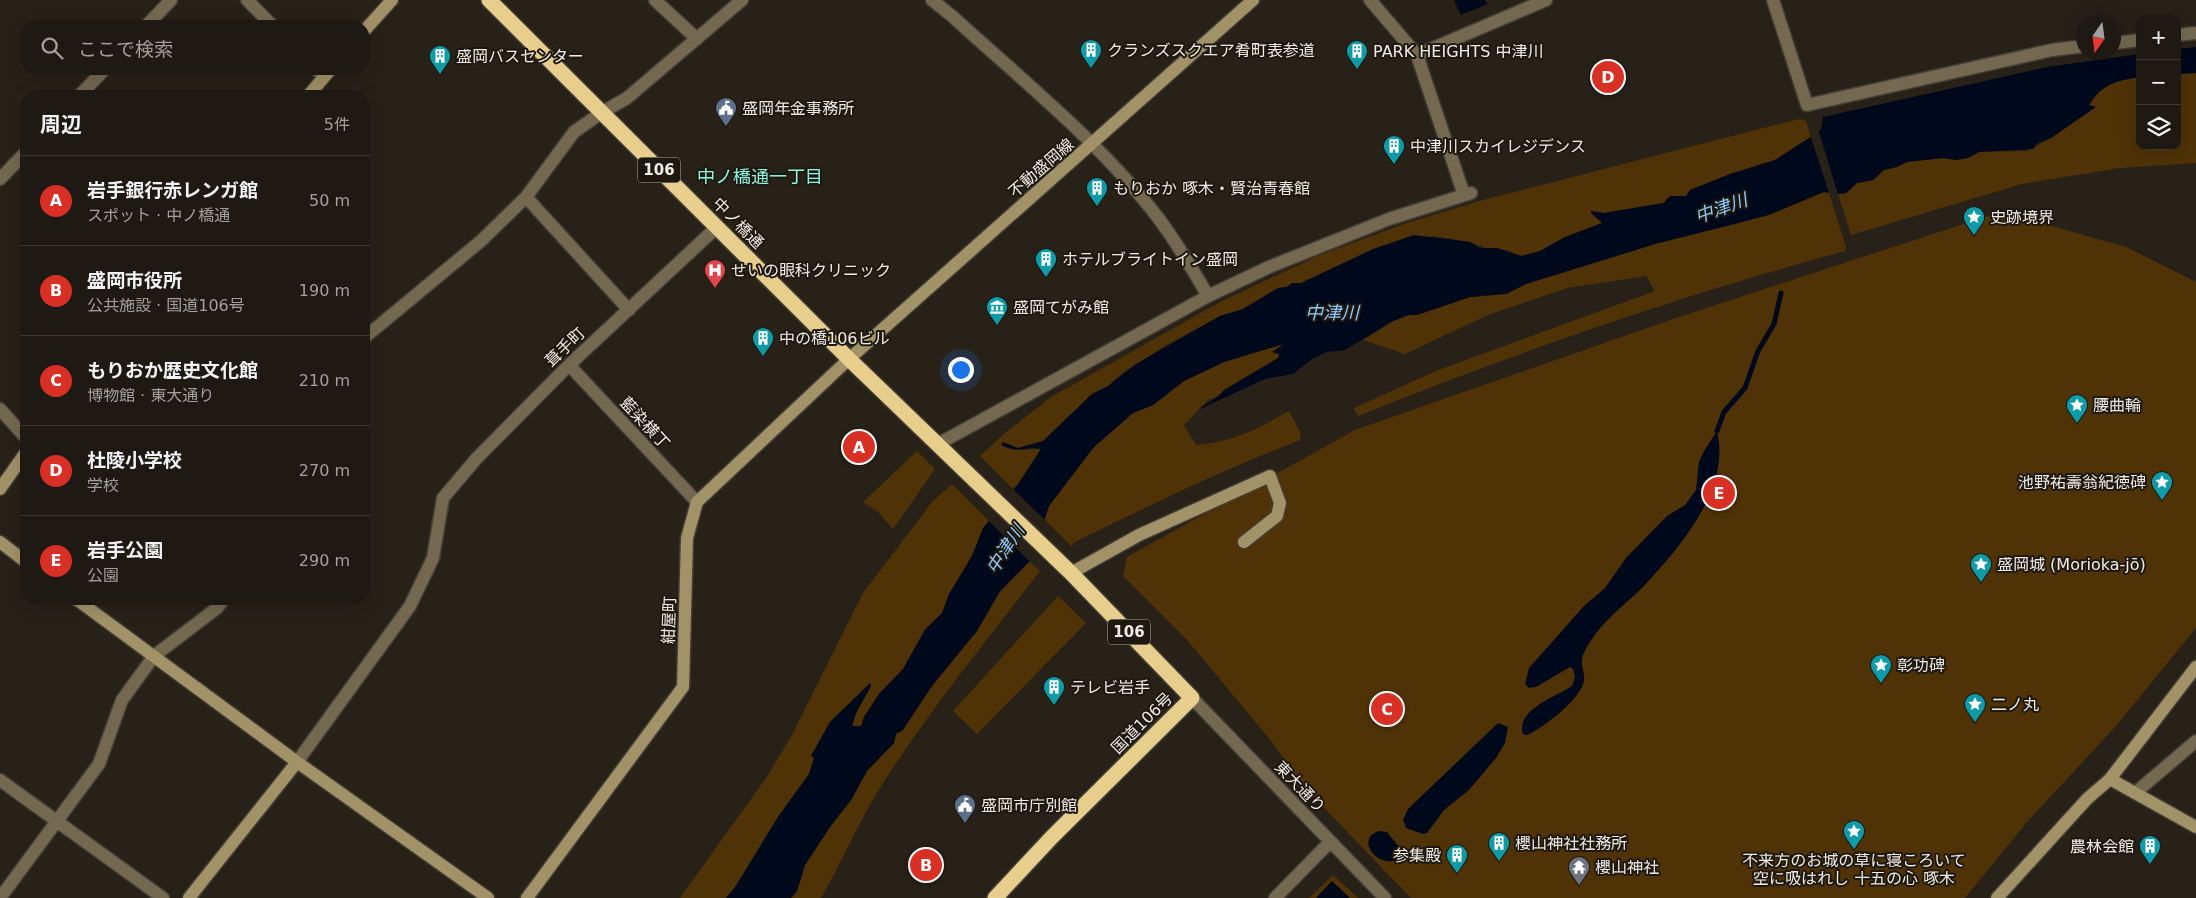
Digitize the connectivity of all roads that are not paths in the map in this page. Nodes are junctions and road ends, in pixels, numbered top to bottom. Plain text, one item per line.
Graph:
1 (171, 0) edge
2 (247, 0) edge
3 (392, 0) edge
4 (488, 0) edge
5 (655, 0) edge
6 (742, 0) edge
7 (932, 0) edge
8 (1253, 0) edge
9 (1370, 0) edge
10 (1546, 0) edge
11 (1773, 0) edge
12 (152, 20) edge
13 (267, 20) edge
14 (370, 24) edge
15 (2196, 33) edge
16 (2181, 35) edge
17 (697, 39) junction
18 (2136, 40) edge
19 (2121, 42) edge
20 (2076, 47) edge
21 (1417, 55) junction
22 (99, 75) edge
23 (321, 75) edge
24 (85, 90) edge
25 (312, 90) edge
26 (601, 112) junction
27 (1092, 145) junction
28 (20, 158) edge
29 (0, 180) edge
30 (526, 197) junction
31 (717, 227) junction
32 (1208, 296) junction
33 (629, 310) junction
34 (370, 333) edge
35 (849, 359) junction
36 (569, 365) junction
37 (0, 409) edge
38 (20, 431) edge
39 (938, 444) junction
40 (20, 461) edge
41 (963, 469) joint
42 (0, 489) edge
43 (697, 502) junction
44 (0, 542) edge
45 (1244, 542) dead end
46 (20, 557) edge
47 (1071, 573) junction
48 (84, 605) edge
49 (219, 605) edge
50 (154, 656) junction
51 (2196, 667) edge
52 (1192, 698) junction
53 (2196, 741) edge
54 (297, 762) junction
55 (2110, 779) junction
56 (0, 780) edge
57 (2135, 793) junction
58 (56, 821) junction
59 (2196, 827) edge
60 (1330, 842) junction
61 (2000, 897) edge
62 (0, 898) edge
63 (164, 898) edge
64 (189, 898) edge
65 (488, 898) edge
66 (527, 898) edge
67 (995, 898) edge
68 (1275, 898) edge
69 (1384, 898) edge

1 - 12 street
2 - 13 street
3 - 14 street
4 - 26 highway, 中ノ橋通 / 106
5 - 17 street
6 - 17 street
7 - 27 street
8 - 27 street, 不動盛岡線
9 - 21 street
10 - 21 street
11 - 20 street
15 - 16 street
17 - 26 street
18 - 19 street
21 - 32 street
22 - 24 street
23 - 25 street
26 - 30 street
26 - 31 highway, 中ノ橋通 / 106
27 - 32 street
27 - 35 street, 不動盛岡線
28 - 29 street
30 - 33 street
30 - 34 street
31 - 33 street, 葺手町
31 - 35 highway, 中ノ橋通 / 106
32 - 39 street
33 - 36 street, 葺手町
35 - 39 highway, 中ノ橋通 / 106
35 - 43 street
36 - 43 street, 藍染横丁
36 - 54 street, 葺手町
37 - 38 street
39 - 41 highway, 中ノ橋通 / 106
40 - 42 street
41 - 47 highway, 国道106号 / 106
43 - 66 street, 紺屋町
44 - 46 street
45 - 47 street
47 - 52 highway, 国道106号 / 106
48 - 50 street
49 - 50 street
50 - 54 street
50 - 58 street
51 - 55 street
52 - 60 street, 東大通り
52 - 67 highway, 国道106号
53 - 57 street
54 - 64 street
54 - 65 street
55 - 57 street
55 - 61 street
56 - 58 street
57 - 59 street
58 - 62 street
58 - 63 street
60 - 68 street
60 - 69 street, 東大通り

